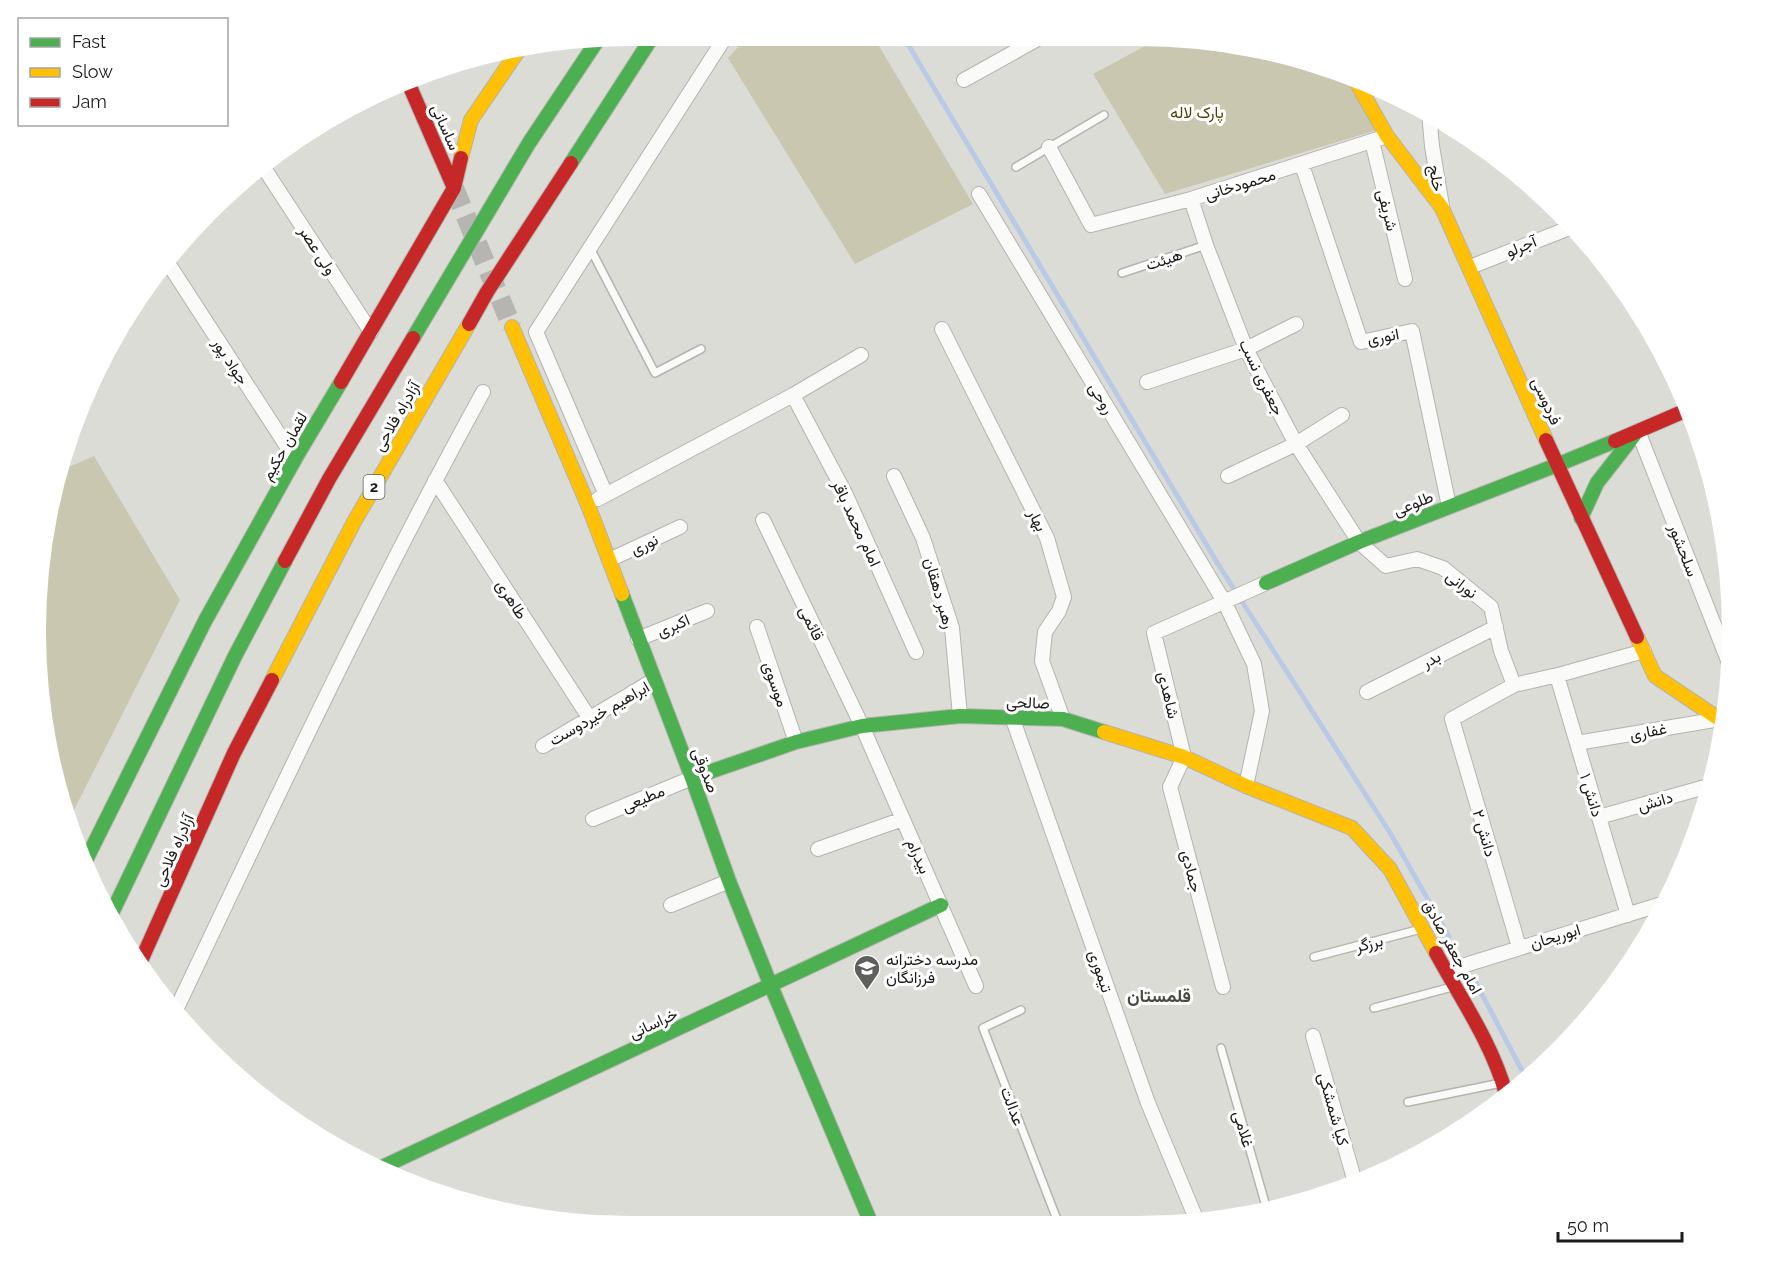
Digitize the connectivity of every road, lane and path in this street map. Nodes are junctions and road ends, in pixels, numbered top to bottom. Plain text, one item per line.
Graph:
1 (647, 46) edge
2 (720, 46) edge
3 (1025, 46) edge
4 (592, 48) edge
5 (513, 59) edge
6 (963, 80) dead end
7 (411, 90) edge
8 (1362, 91) edge
9 (1104, 115) dead end
10 (1430, 126) edge
11 (1387, 136) junction
12 (1372, 141) junction
13 (1049, 147) junction
14 (1302, 165) junction
15 (1017, 166) dead end
16 (268, 173) edge
17 (454, 188) junction
18 (979, 194) dead end
19 (1191, 199) junction
20 (1442, 208) junction
21 (1562, 231) edge
22 (1206, 244) junction
23 (590, 248) junction
24 (1470, 267) junction
25 (172, 269) edge
26 (1122, 273) dead end
27 (1405, 279) dead end
28 (1296, 324) dead end
29 (512, 327) tunnel mouth
30 (942, 329) dead end
31 (371, 332) junction
32 (701, 349) dead end
33 (1246, 349) junction
34 (861, 355) dead end
35 (1147, 382) dead end
36 (483, 392) dead end
37 (793, 395) junction
38 (1679, 413) edge
39 (1342, 415) dead end
40 (1638, 431) junction
41 (1296, 444) junction
42 (295, 459) junction
43 (1557, 465) junction
44 (894, 476) dead end
45 (1228, 477) dead end
46 (435, 480) junction
47 (606, 495) junction
48 (588, 505) junction
49 (1449, 506) junction
50 (1581, 518) junction
51 (763, 520) dead end
52 (680, 527) dead end
53 (1359, 542) junction
54 (609, 560) junction
55 (1266, 583) joint
56 (1225, 603) junction
57 (707, 611) dead end
58 (757, 627) dead end
59 (1496, 627) junction
60 (1154, 633) joint
61 (639, 639) junction
62 (1721, 643) edge
63 (1644, 651) junction
64 (916, 652) dead end
65 (1557, 676) junction
66 (654, 680) junction
67 (1514, 685) junction
68 (1367, 692) dead end
69 (960, 716) junction
70 (1715, 716) edge
71 (1012, 717) junction
72 (590, 718) junction
73 (1063, 720) junction
74 (1714, 721) edge
75 (862, 726) junction
76 (795, 742) junction
77 (1577, 743) junction
78 (543, 746) dead end
79 (1184, 757) junction
80 (692, 778) junction
81 (1246, 786) junction
82 (1700, 788) edge
83 (1599, 817) junction
84 (593, 819) dead end
85 (903, 819) junction
86 (1352, 828) joint
87 (818, 849) dead end
88 (90, 852) edge
89 (729, 881) junction
90 (671, 905) dead end
91 (941, 905) junction
92 (115, 906) edge
93 (1652, 907) edge
94 (1628, 915) junction
95 (1424, 929) junction
96 (1519, 947) junction
97 (144, 954) edge
98 (1314, 957) dead end
99 (1446, 971) junction
100 (771, 986) junction
101 (976, 986) dead end
102 (1455, 986) junction
103 (1222, 987) dead end
104 (180, 1002) edge
105 (1374, 1008) dead end
106 (1021, 1010) dead end
107 (1313, 1036) dead end
108 (1221, 1048) dead end
109 (1503, 1086) edge
110 (1501, 1089) edge
111 (1408, 1102) dead end
112 (390, 1163) edge
113 (1353, 1174) edge
114 (1264, 1201) edge
115 (1193, 1212) edge
116 (868, 1216) edge
117 (1056, 1216) edge

1 - 97 main road, آزادراه فلاحی / 2
2 - 23 street
3 - 6 street
4 - 92 main road, آزادراه فلاحی
5 - 17 main road, لقمان حکیم
7 - 17 main road, ساسانی
8 - 11 main road, فردوسی
9 - 13 lane
10 - 20 street, خلج
11 - 12 street, محمودخانی
11 - 20 main road, فردوسی
12 - 14 street, محمودخانی
12 - 27 street, شریفی
13 - 15 lane
13 - 19 street, محمودخانی
14 - 19 street, محمودخانی
14 - 49 street, انوری
16 - 31 street, ولی عصر
17 - 31 main road, لقمان حکیم
18 - 56 street, روحی
19 - 22 street, جعفری نسب
20 - 24 main road, فردوسی
21 - 24 street, آجرلو
22 - 26 lane, هیئت
22 - 33 street, جعفری نسب
23 - 32 lane
23 - 47 street
24 - 43 main road, فردوسی
25 - 42 street, جواد پور
28 - 33 street
29 - 48 main road, صدوقی
30 - 73 street, بهار
31 - 42 main road, لقمان حکیم
33 - 35 street
33 - 41 street, جعفری نسب
34 - 37 street
36 - 46 street
37 - 47 street
37 - 64 street, امام محمد باقر
38 - 40 main road, طلوعی
39 - 41 street
40 - 43 main road, طلوعی
40 - 50 main road
40 - 62 street, سلحشور
41 - 45 street
41 - 53 street, جعفری نسب
42 - 88 main road, لقمان حکیم
43 - 49 main road, طلوعی
43 - 50 main road, فردوسی
44 - 69 street, رهبر دهقان
46 - 72 street, طاهری
46 - 104 street
47 - 48 street
48 - 54 main road, صدوقی
49 - 53 main road, طلوعی
50 - 63 main road, فردوسی
51 - 75 street, قائمی
52 - 54 street, نوری
53 - 55 main road, طلوعی
53 - 59 street, نورانی
54 - 61 main road, صدوقی
55 - 56 street, طلوعی
56 - 60 street, طلوعی
56 - 81 street, روحی
57 - 61 street, اکبری
58 - 76 street, موسوی
59 - 67 street, نورانی
59 - 68 street, بدر
60 - 79 street, شاهدی
61 - 66 main road, صدوقی
63 - 65 street
63 - 70 main road, فردوسی
65 - 67 street
65 - 77 street, دانش ۱
66 - 72 street, ابراهیم خیردوست
66 - 80 main road, صدوقی
67 - 96 street, دانش ۲
69 - 71 main road, صالحی
69 - 75 main road, صالحی
71 - 73 main road, صالحی
71 - 115 street, تیموری
72 - 78 street, ابراهیم خیردوست
73 - 79 main road, صالحی
74 - 77 street, غفاری
75 - 76 main road, صالحی
75 - 85 street, بیدرام
76 - 80 main road, صالحی
77 - 83 street, دانش ۱
79 - 81 main road, صالحی
79 - 103 street, جمادی
80 - 84 street, مطیعی
80 - 89 main road, صدوقی
81 - 86 main road, صالحی
82 - 83 street, دانش
83 - 94 street, دانش ۱
85 - 87 street
85 - 91 street, بیدرام
86 - 95 main road, امام جعفر صادق
89 - 90 street
89 - 100 main road, صدوقی
91 - 100 main road, خراسانی
91 - 101 street, بیدرام
93 - 94 street, ابوریحان
94 - 96 street, ابوریحان
95 - 98 lane, برزگر
95 - 99 main road, امام جعفر صادق
96 - 99 street, ابوریحان
99 - 102 main road, امام جعفر صادق
100 - 112 main road, خراسانی
100 - 116 main road, صدوقی
102 - 105 lane
102 - 109 main road, امام جعفر صادق
106 - 117 lane, عدالت
107 - 113 street, کیا شمشکی
108 - 114 lane, غلامی
110 - 111 lane

